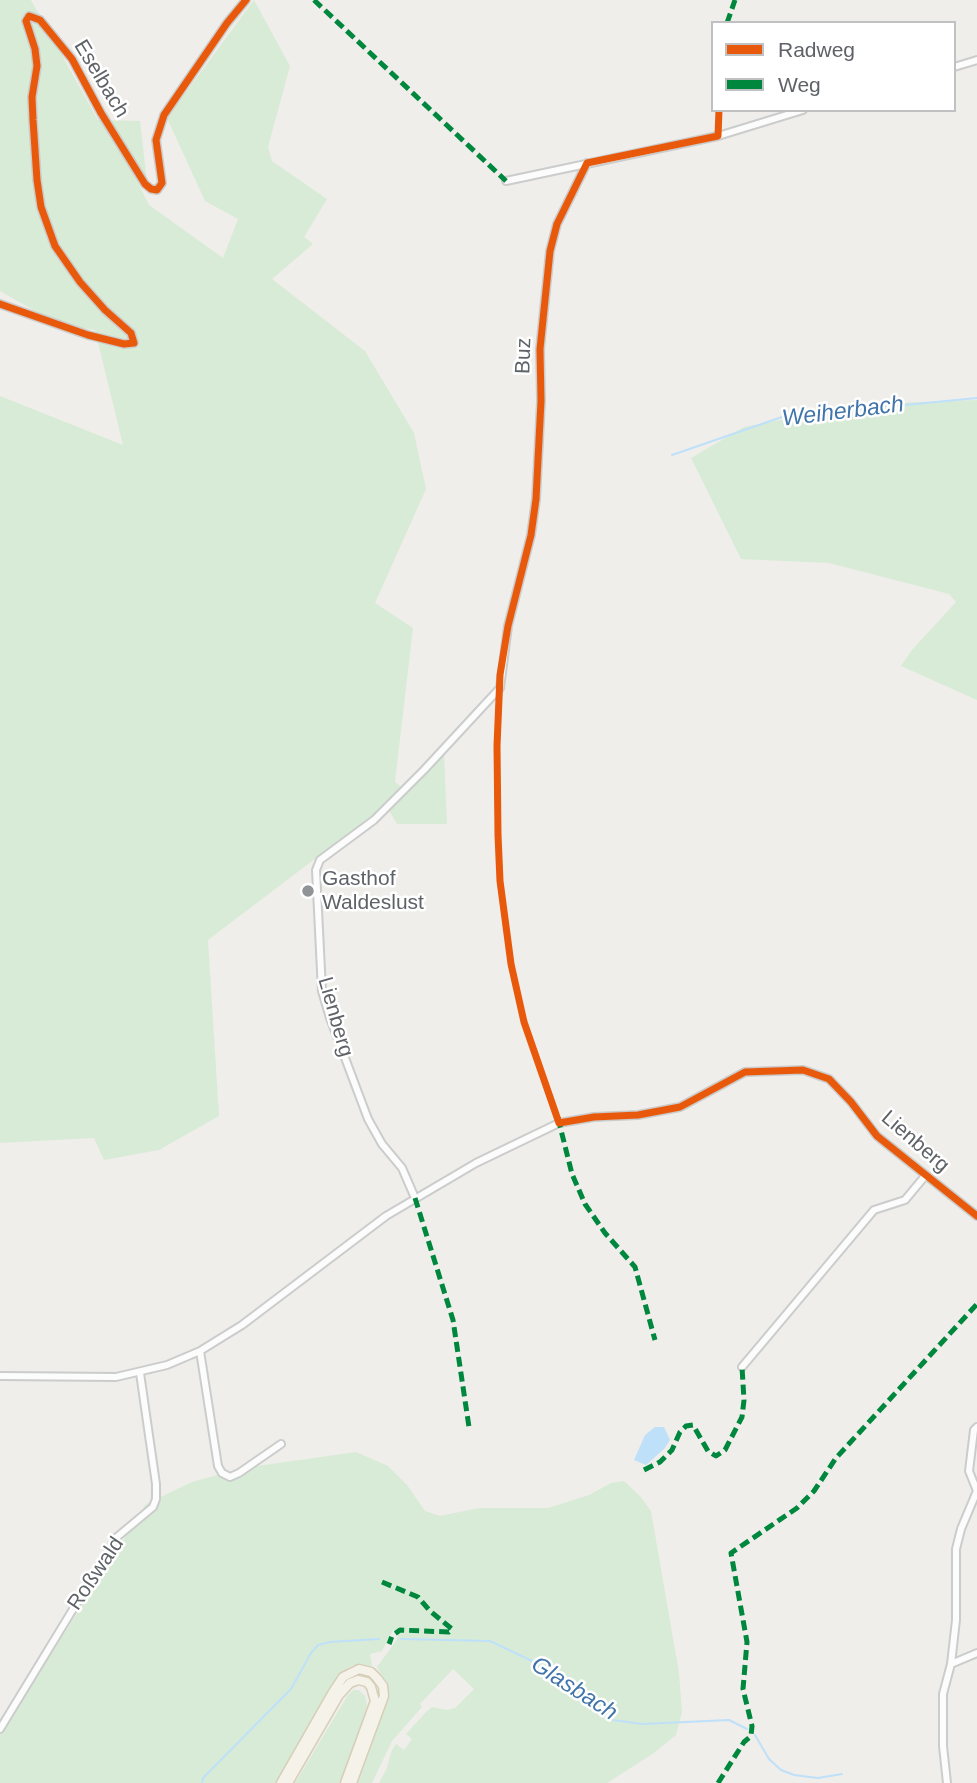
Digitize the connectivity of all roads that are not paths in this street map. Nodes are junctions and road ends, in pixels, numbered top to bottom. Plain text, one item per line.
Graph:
1 (246, 0) edge
2 (977, 60) edge
3 (956, 65) edge
4 (796, 112) edge
5 (587, 163) junction
6 (506, 181) dead end
7 (0, 304) edge
8 (500, 688) joint
9 (925, 1176) junction
10 (415, 1198) junction
11 (977, 1216) edge
12 (200, 1351) junction
13 (742, 1367) dead end
14 (140, 1373) junction
15 (0, 1376) edge
16 (977, 1427) edge
17 (281, 1444) dead end
18 (977, 1491) edge
19 (977, 1653) edge
20 (951, 1664) junction
21 (0, 1729) edge
22 (281, 1783) edge
23 (288, 1783) edge
24 (345, 1783) edge
25 (352, 1783) edge
26 (947, 1783) edge

1 - 7 street, Eselbach
2 - 3 street
4 - 5 street
5 - 6 street
5 - 8 street, Buz
8 - 10 street, Lienberg
9 - 10 street, Lienberg
9 - 11 street, Lienberg
9 - 13 street, Lienberg
10 - 12 street, Lienberg
12 - 14 street, Lienberg
12 - 17 street
14 - 15 street, Lienberg
14 - 21 street, Roßwald
16 - 18 street
18 - 20 street
19 - 20 street
20 - 26 street
22 - 25 main road
23 - 24 main road

